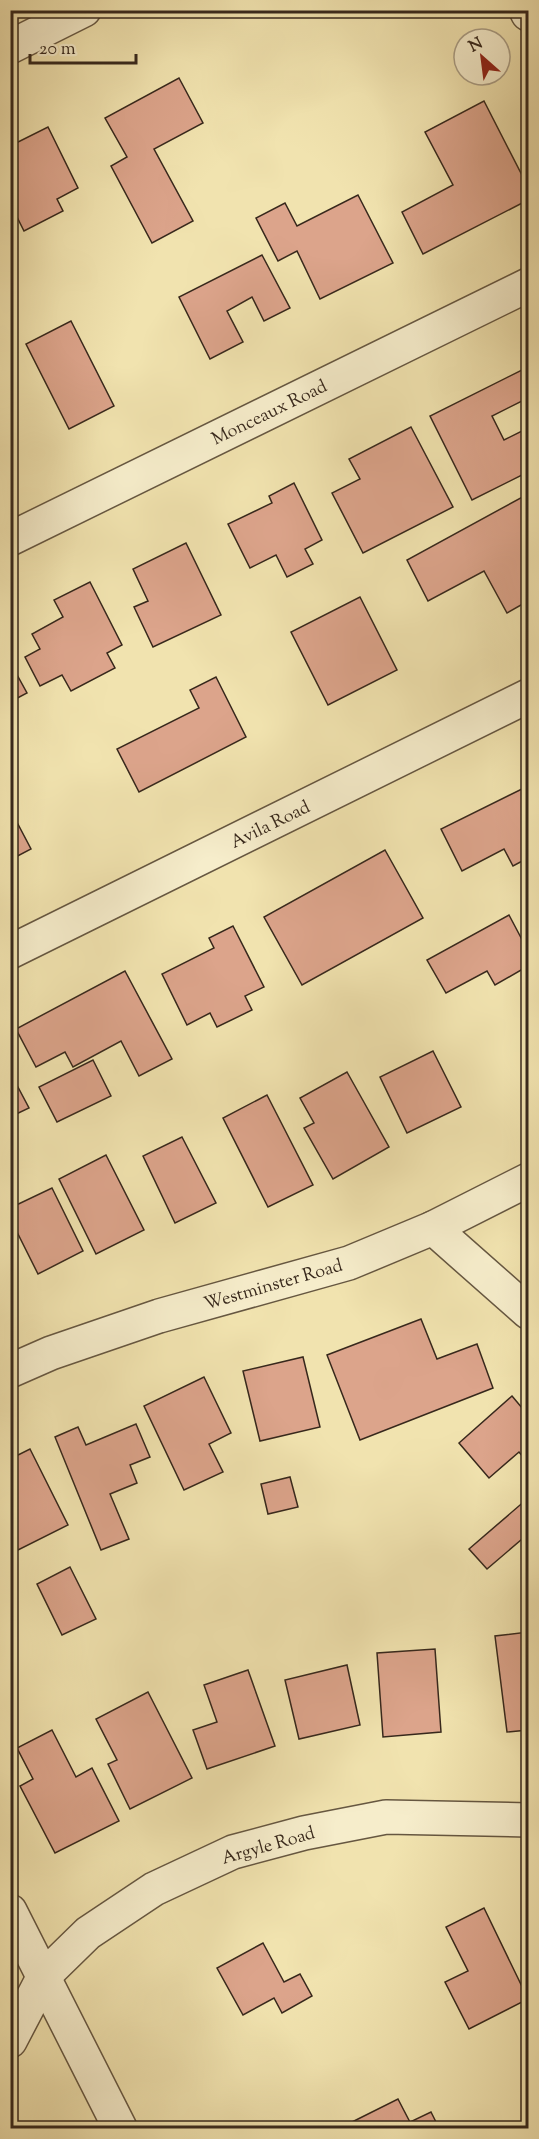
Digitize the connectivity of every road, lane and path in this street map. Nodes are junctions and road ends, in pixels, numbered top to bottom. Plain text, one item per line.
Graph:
1 (84, 10) edge
2 (10, 47) edge
3 (528, 285) edge
4 (10, 539) edge
5 (528, 696) edge
6 (10, 952) edge
7 (528, 1180) edge
8 (433, 1228) junction
9 (528, 1312) edge
10 (10, 1371) edge
11 (528, 1820) edge
12 (10, 1911) edge
13 (44, 1976) junction
14 (10, 2041) edge
15 (120, 2128) edge

1 - 2 street
3 - 4 street, Monceaux Road
5 - 6 street, Avila Road
7 - 8 street, Westminster Road
8 - 9 street
8 - 10 street, Westminster Road
11 - 13 street, Argyle Road
12 - 13 street
13 - 14 street, Argyle Road
13 - 15 street

